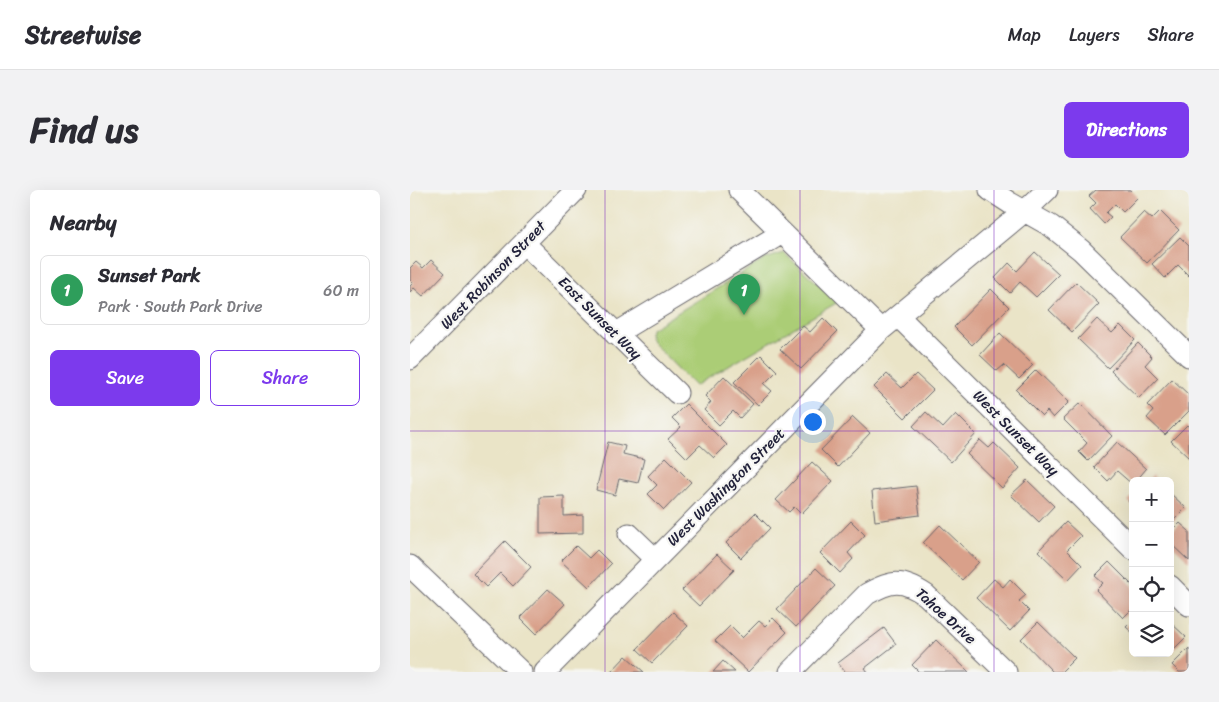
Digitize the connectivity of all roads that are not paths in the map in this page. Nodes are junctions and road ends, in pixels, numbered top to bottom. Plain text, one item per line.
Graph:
1 (576, 190) edge
2 (739, 190) edge
3 (990, 190) edge
4 (1047, 190) edge
5 (1025, 211) junction
6 (782, 233) junction
7 (524, 243) junction
8 (899, 317) junction
9 (881, 330) junction
10 (616, 334) junction
11 (1189, 356) edge
12 (410, 360) edge
13 (677, 393) dead end
14 (629, 534) dead end
15 (1129, 545) edge
16 (655, 559) junction
17 (412, 572) edge
18 (1174, 590) edge
19 (1189, 605) edge
20 (521, 672) edge
21 (545, 672) edge
22 (790, 672) edge
23 (1006, 672) edge

1 - 7 street, West Robinson Street
2 - 6 street
3 - 5 street
4 - 5 street, West Washington Street
5 - 8 street, West Washington Street
5 - 11 street
6 - 9 street
6 - 10 street
7 - 10 street, East Sunset Way
7 - 12 street, West Robinson Street
8 - 9 street, West Washington Street
8 - 15 street, West Sunset Way
9 - 16 street, West Washington Street
10 - 13 street, East Sunset Way
14 - 16 street
16 - 21 street, West Washington Street
17 - 20 street
18 - 19 street
22 - 23 street, Tahoe Drive

